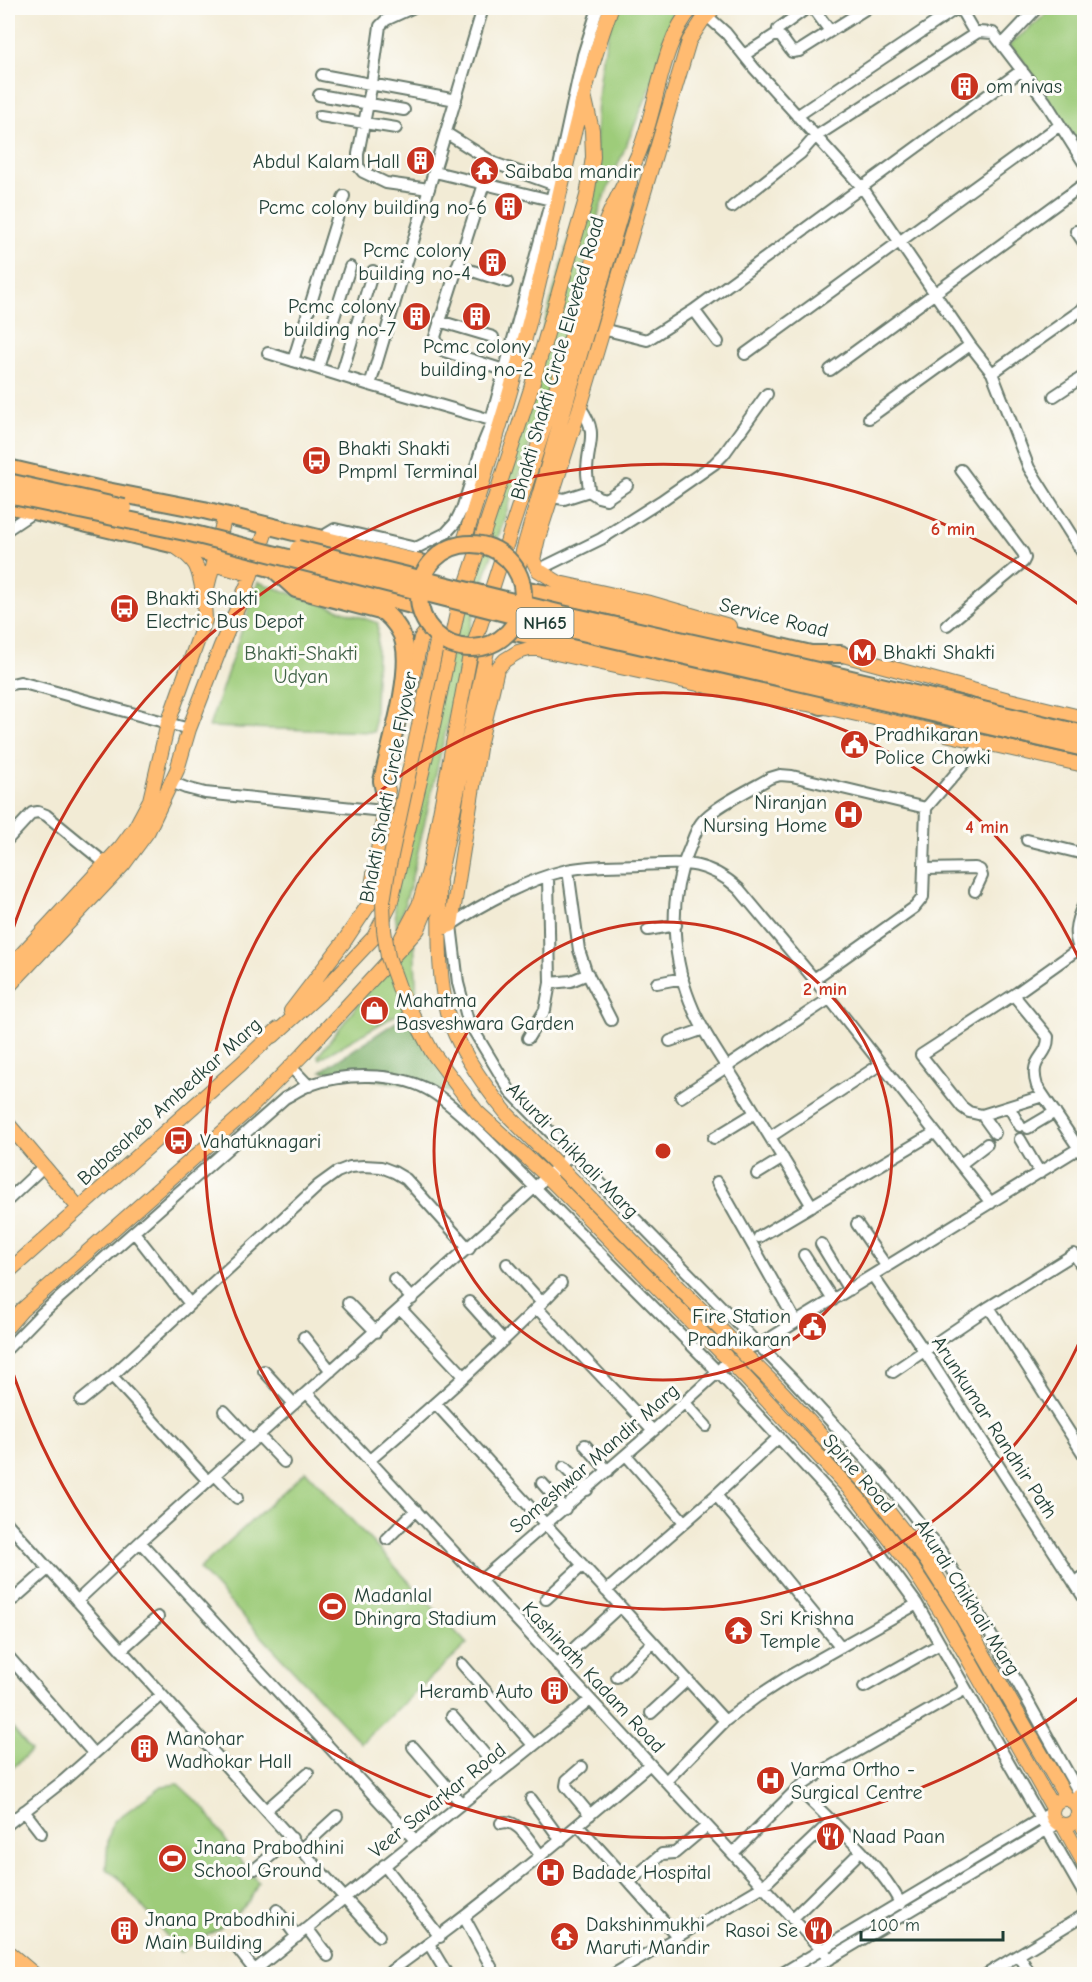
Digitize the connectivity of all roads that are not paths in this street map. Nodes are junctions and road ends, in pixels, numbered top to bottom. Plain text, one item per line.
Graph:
1 (412, 8) edge
2 (483, 8) edge
3 (598, 8) edge
4 (611, 8) edge
5 (692, 8) edge
6 (807, 8) edge
7 (813, 8) edge
8 (867, 8) edge
9 (959, 8) edge
10 (1037, 8) edge
11 (706, 10) edge
12 (778, 29) dead end
13 (830, 31) junction
14 (974, 32) junction
15 (1002, 45) junction
16 (744, 55) junction
17 (1022, 70) junction
18 (322, 75) dead end
19 (372, 83) junction
20 (319, 95) dead end
21 (584, 95) junction
22 (456, 100) junction
23 (368, 102) junction
24 (404, 110) dead end
25 (320, 116) dead end
26 (797, 116) junction
27 (364, 122) junction
28 (1060, 125) junction
29 (396, 128) dead end
30 (446, 133) junction
31 (815, 136) junction
32 (638, 156) junction
33 (1084, 163) edge
34 (435, 172) junction
35 (484, 184) junction
36 (1084, 184) edge
37 (555, 185) junction
38 (862, 187) junction
39 (429, 189) junction
40 (344, 196) dead end
41 (551, 200) junction
42 (732, 207) dead end
43 (1077, 231) dead end
44 (900, 242) junction
45 (1084, 243) edge
46 (457, 266) junction
47 (350, 267) dead end
48 (373, 271) dead end
49 (507, 282) dead end
50 (935, 294) junction
51 (1084, 308) edge
52 (694, 310) junction
53 (440, 321) junction
54 (602, 329) junction
55 (493, 337) dead end
56 (718, 342) dead end
57 (970, 345) junction
58 (268, 353) dead end
59 (745, 354) dead end
60 (293, 361) junction
61 (318, 368) junction
62 (504, 370) junction
63 (830, 370) dead end
64 (992, 373) junction
65 (341, 376) junction
66 (1084, 376) edge
67 (369, 385) junction
68 (767, 394) dead end
69 (1054, 396) dead end
70 (580, 407) junction
71 (869, 418) dead end
72 (497, 420) junction
73 (8, 468) edge
74 (961, 470) dead end
75 (8, 482) edge
76 (627, 486) dead end
77 (590, 491) junction
78 (8, 495) edge
79 (552, 497) junction
80 (8, 505) edge
81 (35, 511) junction
82 (225, 515) junction
83 (268, 525) junction
84 (8, 529) edge
85 (320, 538) junction
86 (171, 544) junction
87 (463, 545) junction
88 (1084, 553) edge
89 (214, 559) junction
90 (428, 566) junction
91 (253, 569) junction
92 (273, 569) junction
93 (538, 570) junction
94 (517, 572) junction
95 (523, 589) junction
96 (204, 600) junction
97 (419, 607) junction
98 (947, 625) dead end
99 (510, 631) junction
100 (201, 633) junction
101 (433, 633) junction
102 (223, 640) junction
103 (488, 646) junction
104 (841, 654) junction
105 (8, 685) edge
106 (821, 706) junction
107 (1084, 718) edge
108 (168, 723) junction
109 (189, 729) junction
110 (1084, 734) edge
111 (983, 742) junction
112 (1084, 748) edge
113 (1084, 765) edge
114 (171, 782) junction
115 (385, 805) junction
116 (926, 808) junction
117 (8, 839) edge
118 (1027, 840) dead end
119 (1084, 854) edge
120 (683, 863) junction
121 (106, 864) junction
122 (925, 869) junction
123 (568, 870) junction
124 (548, 876) junction
125 (439, 878) junction
126 (975, 891) dead end
127 (1084, 904) edge
128 (676, 925) junction
129 (445, 927) junction
130 (648, 930) dead end
131 (1083, 951) edge
132 (392, 956) junction
133 (8, 969) edge
134 (588, 974) junction
135 (683, 978) junction
136 (813, 979) junction
137 (550, 983) junction
138 (657, 983) dead end
139 (8, 987) edge
140 (1018, 992) junction
141 (829, 999) junction
142 (611, 1020) dead end
143 (704, 1029) junction
144 (273, 1036) junction
145 (528, 1038) dead end
146 (670, 1041) dead end
147 (881, 1064) junction
148 (290, 1066) junction
149 (726, 1067) junction
150 (309, 1086) junction
151 (1043, 1096) junction
152 (681, 1097) dead end
153 (1009, 1107) junction
154 (1055, 1112) junction
155 (756, 1113) junction
156 (982, 1115) junction
157 (8, 1124) edge
158 (934, 1133) junction
159 (995, 1133) dead end
160 (770, 1137) junction
161 (714, 1138) dead end
162 (1020, 1139) dead end
163 (987, 1144) dead end
164 (1083, 1149) edge
165 (572, 1155) junction
166 (783, 1158) junction
167 (961, 1164) junction
168 (43, 1167) junction
169 (559, 1167) junction
170 (1040, 1173) junction
171 (757, 1174) dead end
172 (547, 1176) junction
173 (717, 1182) dead end
174 (535, 1189) junction
175 (8, 1200) edge
176 (991, 1203) junction
177 (812, 1206) junction
178 (79, 1208) junction
179 (857, 1224) dead end
180 (134, 1232) junction
181 (759, 1237) dead end
182 (821, 1244) dead end
183 (469, 1249) junction
184 (804, 1255) dead end
185 (507, 1264) dead end
186 (886, 1267) junction
187 (1084, 1269) edge
188 (8, 1272) edge
189 (873, 1276) junction
190 (394, 1279) dead end
191 (561, 1282) dead end
192 (849, 1290) junction
193 (412, 1299) junction
194 (833, 1300) junction
195 (469, 1302) dead end
196 (348, 1303) dead end
197 (190, 1304) junction
198 (540, 1305) junction
199 (989, 1307) junction
200 (400, 1310) junction
201 (796, 1322) junction
202 (8, 1326) edge
203 (375, 1332) junction
204 (304, 1337) dead end
205 (503, 1340) junction
206 (759, 1345) junction
207 (8, 1348) edge
208 (740, 1350) junction
209 (923, 1350) junction
210 (728, 1360) junction
211 (264, 1371) dead end
212 (332, 1371) junction
213 (718, 1372) junction
214 (893, 1372) dead end
215 (112, 1376) junction
216 (464, 1376) junction
217 (307, 1393) junction
218 (81, 1401) dead end
219 (684, 1402) junction
220 (435, 1403) junction
221 (294, 1404) junction
222 (224, 1411) dead end
223 (706, 1426) dead end
224 (653, 1431) junction
225 (779, 1437) junction
226 (256, 1438) junction
227 (585, 1445) dead end
228 (626, 1455) junction
229 (1084, 1455) edge
230 (370, 1459) junction
231 (284, 1462) dead end
232 (564, 1467) dead end
233 (608, 1471) junction
234 (212, 1478) junction
235 (542, 1483) dead end
236 (587, 1490) junction
237 (716, 1495) junction
238 (237, 1498) dead end
239 (566, 1509) junction
240 (417, 1510) junction
241 (684, 1522) junction
242 (8, 1524) edge
243 (546, 1526) junction
244 (387, 1539) dead end
245 (140, 1542) junction
246 (583, 1566) junction
247 (48, 1569) junction
248 (1084, 1576) edge
249 (481, 1580) junction
250 (1074, 1583) junction
251 (606, 1591) junction
252 (1084, 1598) edge
253 (14, 1599) dead end
254 (546, 1599) dead end
255 (77, 1601) junction
256 (917, 1604) junction
257 (620, 1606) junction
258 (158, 1617) dead end
259 (653, 1642) junction
260 (940, 1644) junction
261 (842, 1647) junction
262 (121, 1650) junction
263 (8, 1656) edge
264 (462, 1664) dead end
265 (557, 1664) junction
266 (617, 1677) dead end
267 (687, 1680) junction
268 (864, 1688) dead end
269 (966, 1689) junction
270 (161, 1695) junction
271 (591, 1700) junction
272 (651, 1713) dead end
273 (452, 1716) dead end
274 (725, 1721) junction
275 (533, 1745) junction
276 (413, 1747) dead end
277 (94, 1754) junction
278 (650, 1764) junction
279 (582, 1767) dead end
280 (500, 1772) junction
281 (308, 1773) dead end
282 (666, 1781) junction
283 (798, 1788) junction
284 (531, 1799) dead end
285 (461, 1803) junction
286 (1078, 1804) edge
287 (266, 1810) junction
288 (24, 1811) junction
289 (590, 1815) junction
290 (337, 1816) dead end
291 (1052, 1820) junction
292 (501, 1823) dead end
293 (8, 1824) edge
294 (578, 1825) junction
295 (707, 1826) junction
296 (826, 1826) dead end
297 (1084, 1830) edge
298 (41, 1833) dead end
299 (292, 1838) junction
300 (416, 1840) junction
301 (561, 1840) junction
302 (301, 1849) junction
303 (733, 1853) junction
304 (541, 1856) junction
305 (855, 1857) dead end
306 (1084, 1863) edge
307 (384, 1865) junction
308 (255, 1869) dead end
309 (629, 1882) junction
310 (762, 1887) junction
311 (1084, 1894) edge
312 (345, 1897) junction
313 (901, 1904) junction
314 (277, 1910) dead end
315 (1084, 1915) edge
316 (464, 1917) junction
317 (792, 1918) junction
318 (307, 1928) junction
319 (379, 1936) dead end
320 (440, 1936) junction
321 (297, 1937) junction
322 (678, 1937) junction
323 (233, 1943) dead end
324 (429, 1944) junction
325 (8, 1952) edge
326 (826, 1955) junction
327 (1019, 1955) junction
328 (328, 1956) dead end
329 (8, 1965) edge
330 (253, 1973) edge
331 (390, 1973) edge
332 (18, 1974) edge
333 (34, 1974) edge
334 (447, 1974) edge
335 (495, 1974) edge
336 (614, 1974) edge
337 (781, 1974) edge
338 (804, 1974) edge
339 (987, 1974) edge
340 (1030, 1974) edge

1 - 19 street
2 - 22 street
3 - 37 street
4 - 21 main road, Bhakti Shakti Circle Eleveted Road
5 - 32 main road
6 - 12 street
7 - 13 street
8 - 13 street
9 - 14 street
9 - 26 street
10 - 15 street
11 - 16 street
11 - 54 main road
13 - 16 street
14 - 15 street
14 - 31 street
15 - 17 street
16 - 26 street
17 - 28 street
17 - 38 street
18 - 19 street
19 - 22 street
19 - 23 street
20 - 23 street
21 - 72 main road, Bhakti Shakti Circle Eleveted Road
21 - 144 main road
22 - 30 street
23 - 24 street
23 - 27 street
25 - 27 street
26 - 31 street
27 - 29 street
27 - 39 street
28 - 33 street
28 - 44 street
30 - 34 street
30 - 37 street
31 - 38 street
31 - 42 street
32 - 94 main road, Bhakti Shakti Circle Eleveted Road
32 - 132 main road
34 - 35 street
34 - 39 street
35 - 41 street
35 - 46 street
36 - 50 street
37 - 41 street
38 - 44 street
38 - 52 street
39 - 67 street
40 - 60 street
41 - 62 street
43 - 45 street
44 - 50 street
44 - 59 street
46 - 49 street
46 - 53 street
47 - 61 street
48 - 65 street
50 - 57 street
50 - 63 street
51 - 64 street
52 - 54 street
52 - 56 street
53 - 55 street
53 - 62 street
54 - 70 main road
57 - 64 street
57 - 71 street
58 - 60 street
60 - 61 street
61 - 65 street
62 - 72 street
64 - 88 street
65 - 67 street
66 - 69 street
67 - 72 street
68 - 93 street
70 - 77 street
70 - 79 main road
72 - 85 street
72 - 87 main road, Bhakti Shakti Circle Eleveted Road
73 - 82 highway
74 - 98 street
75 - 110 highway, NH65, bridge
76 - 77 street
77 - 79 street
78 - 112 highway, NH65, bridge
79 - 93 main road
80 - 81 highway
81 - 84 street
81 - 86 highway
82 - 83 highway
82 - 89 main road
83 - 85 highway
83 - 91 main road
85 - 90 highway
86 - 89 highway
86 - 96 main road
87 - 90 highway, bridge
87 - 94 highway, bridge
89 - 91 highway
89 - 96 main road
90 - 97 highway, bridge
91 - 92 highway
91 - 102 main road
92 - 97 highway
92 - 115 highway
93 - 104 main road, Service Road
94 - 95 highway, bridge
95 - 99 highway, bridge
95 - 104 highway
96 - 100 main road
97 - 101 highway, bridge
99 - 103 highway, bridge
99 - 106 highway
100 - 102 main road
100 - 108 main road
101 - 103 highway, bridge
101 - 115 main road
101 - 172 main road, Bhakti Shakti Circle Flyover, bridge
102 - 109 main road
103 - 125 main road
104 - 107 main road, Service Road
105 - 108 street
106 - 111 main road
106 - 129 main road, Akurdi Chikhali Marg
108 - 109 street
108 - 121 main road
109 - 114 main road
111 - 113 main road
111 - 116 street
114 - 115 street
114 - 139 main road
115 - 144 main road, Babasaheb Ambedkar Marg
116 - 120 street
116 - 122 street
117 - 121 street
118 - 119 street
120 - 123 street
120 - 128 street
120 - 136 street
121 - 133 main road
122 - 126 street
122 - 136 street
123 - 124 street
123 - 134 street
124 - 129 street
124 - 137 street
125 - 129 main road
125 - 132 main road
127 - 131 street
128 - 130 street
128 - 135 street
129 - 165 street
129 - 169 main road, Akurdi Chikhali Marg
131 - 140 street
132 - 148 main road
134 - 137 street
134 - 142 street
135 - 138 street
135 - 143 street
136 - 141 street
137 - 145 street
140 - 151 street
140 - 156 street
141 - 147 street
141 - 149 street
143 - 146 street
143 - 149 street
144 - 178 main road, Babasaheb Ambedkar Marg
147 - 158 street
147 - 160 street
148 - 150 street
148 - 202 main road
149 - 152 street
149 - 155 street
150 - 174 street
150 - 180 street
151 - 153 street
151 - 154 street
153 - 154 street
153 - 156 street
154 - 164 street
155 - 160 street
155 - 161 street
156 - 159 street
157 - 168 main road
158 - 167 street
158 - 177 street
160 - 166 street
162 - 170 street
163 - 167 street
164 - 170 street
165 - 169 street
165 - 206 street
166 - 171 street
166 - 177 street
167 - 176 street
168 - 175 street
168 - 178 main road
169 - 172 street
169 - 208 main road, Akurdi Chikhali Marg
170 - 176 street
172 - 174 street
172 - 210 main road, Akurdi Chikhali Marg
173 - 201 street
174 - 183 street
174 - 213 street
176 - 186 street
177 - 181 street
178 - 188 main road, Babasaheb Ambedkar Marg
179 - 186 street
180 - 197 street
180 - 207 street
182 - 192 street
183 - 193 street
183 - 197 street
184 - 194 street
185 - 198 street
186 - 189 street
187 - 199 street
189 - 192 street
189 - 209 street, Arunkumar Randhir Path
190 - 193 street
191 - 198 street
192 - 194 street
193 - 200 street
194 - 201 street
195 - 205 street
196 - 203 street
197 - 215 street
198 - 205 street
198 - 224 street
199 - 209 street
199 - 229 street
200 - 203 street
200 - 216 street
201 - 206 street
203 - 212 street
204 - 212 street
205 - 216 street
206 - 208 street
206 - 286 street
208 - 210 main road
208 - 286 main road, Akurdi Chikhali Marg
209 - 214 street
209 - 250 street, Arunkumar Randhir Path
210 - 213 street, Someshwar Mandir Marg
210 - 291 main road, Spine Road
211 - 221 street
212 - 217 street
213 - 219 street, Someshwar Mandir Marg
213 - 225 street
215 - 218 street
215 - 234 street
216 - 220 street
217 - 221 street
217 - 230 street, Kashinath Kadam Road
219 - 223 street
219 - 224 street, Someshwar Mandir Marg
220 - 230 street
220 - 243 street
221 - 226 street
222 - 226 street
224 - 228 street, Someshwar Mandir Marg
225 - 237 street
225 - 256 street
226 - 231 street
226 - 234 street
227 - 233 street
228 - 233 street, Someshwar Mandir Marg
228 - 241 street
230 - 240 street, Kashinath Kadam Road
232 - 236 street
233 - 236 street, Someshwar Mandir Marg
234 - 238 street
234 - 245 street
235 - 239 street
236 - 239 street, Someshwar Mandir Marg
237 - 241 street
237 - 261 street
239 - 243 street, Someshwar Mandir Marg
240 - 244 street
240 - 249 street, Kashinath Kadam Road
241 - 251 street
242 - 247 street
243 - 246 street
243 - 249 street, Someshwar Mandir Marg
245 - 255 street
245 - 300 street
246 - 251 street
246 - 254 street
247 - 253 street
247 - 255 street
248 - 250 street
249 - 265 street, Kashinath Kadam Road
250 - 252 street, Arunkumar Randhir Path
251 - 257 street
255 - 262 street
256 - 260 street
256 - 261 street
257 - 259 street
257 - 265 street
258 - 262 street
259 - 266 street
259 - 267 street
260 - 268 street
260 - 269 street
261 - 274 street
262 - 270 street
263 - 277 street
264 - 275 street
265 - 271 street, Kashinath Kadam Road
267 - 272 street
267 - 274 street
269 - 283 street
269 - 291 street
270 - 277 street
270 - 287 street
271 - 275 street, Veer Savarkar Road
271 - 278 street, Kashinath Kadam Road
273 - 280 street
274 - 282 street
275 - 280 street, Veer Savarkar Road
276 - 285 street
277 - 288 street
278 - 282 street, Kashinath Kadam Road
278 - 289 street
279 - 289 street
280 - 285 street, Veer Savarkar Road
281 - 287 street
282 - 295 street, Kashinath Kadam Road
283 - 303 street
283 - 313 street
284 - 301 street
285 - 300 street, Veer Savarkar Road
286 - 291 main road
286 - 291 main road
286 - 297 main road, Akurdi Chikhali Marg
287 - 299 street
288 - 293 street
288 - 298 street
289 - 294 street
290 - 302 street
291 - 306 main road
291 - 311 street
291 - 313 street
291 - 326 street
292 - 304 street
294 - 301 street
294 - 309 street
295 - 303 street, Kashinath Kadam Road
295 - 309 street
296 - 310 street
299 - 302 street
299 - 308 street
300 - 307 street, Veer Savarkar Road
301 - 304 street
302 - 312 street
303 - 310 street, Kashinath Kadam Road
304 - 316 street
305 - 317 street
307 - 312 street, Veer Savarkar Road
307 - 320 street
309 - 322 street
310 - 317 street, Kashinath Kadam Road
310 - 322 street
312 - 318 street, Veer Savarkar Road
312 - 319 street
313 - 326 street
314 - 321 street
315 - 327 street
316 - 320 street
316 - 335 street
317 - 326 street, Kashinath Kadam Road
318 - 321 street, Veer Savarkar Road
318 - 328 street
320 - 324 street
321 - 330 street, Veer Savarkar Road
322 - 336 street
323 - 330 street
324 - 331 street
324 - 334 street
325 - 333 main road
326 - 337 street
326 - 338 street
327 - 339 street
327 - 340 street
329 - 332 main road

